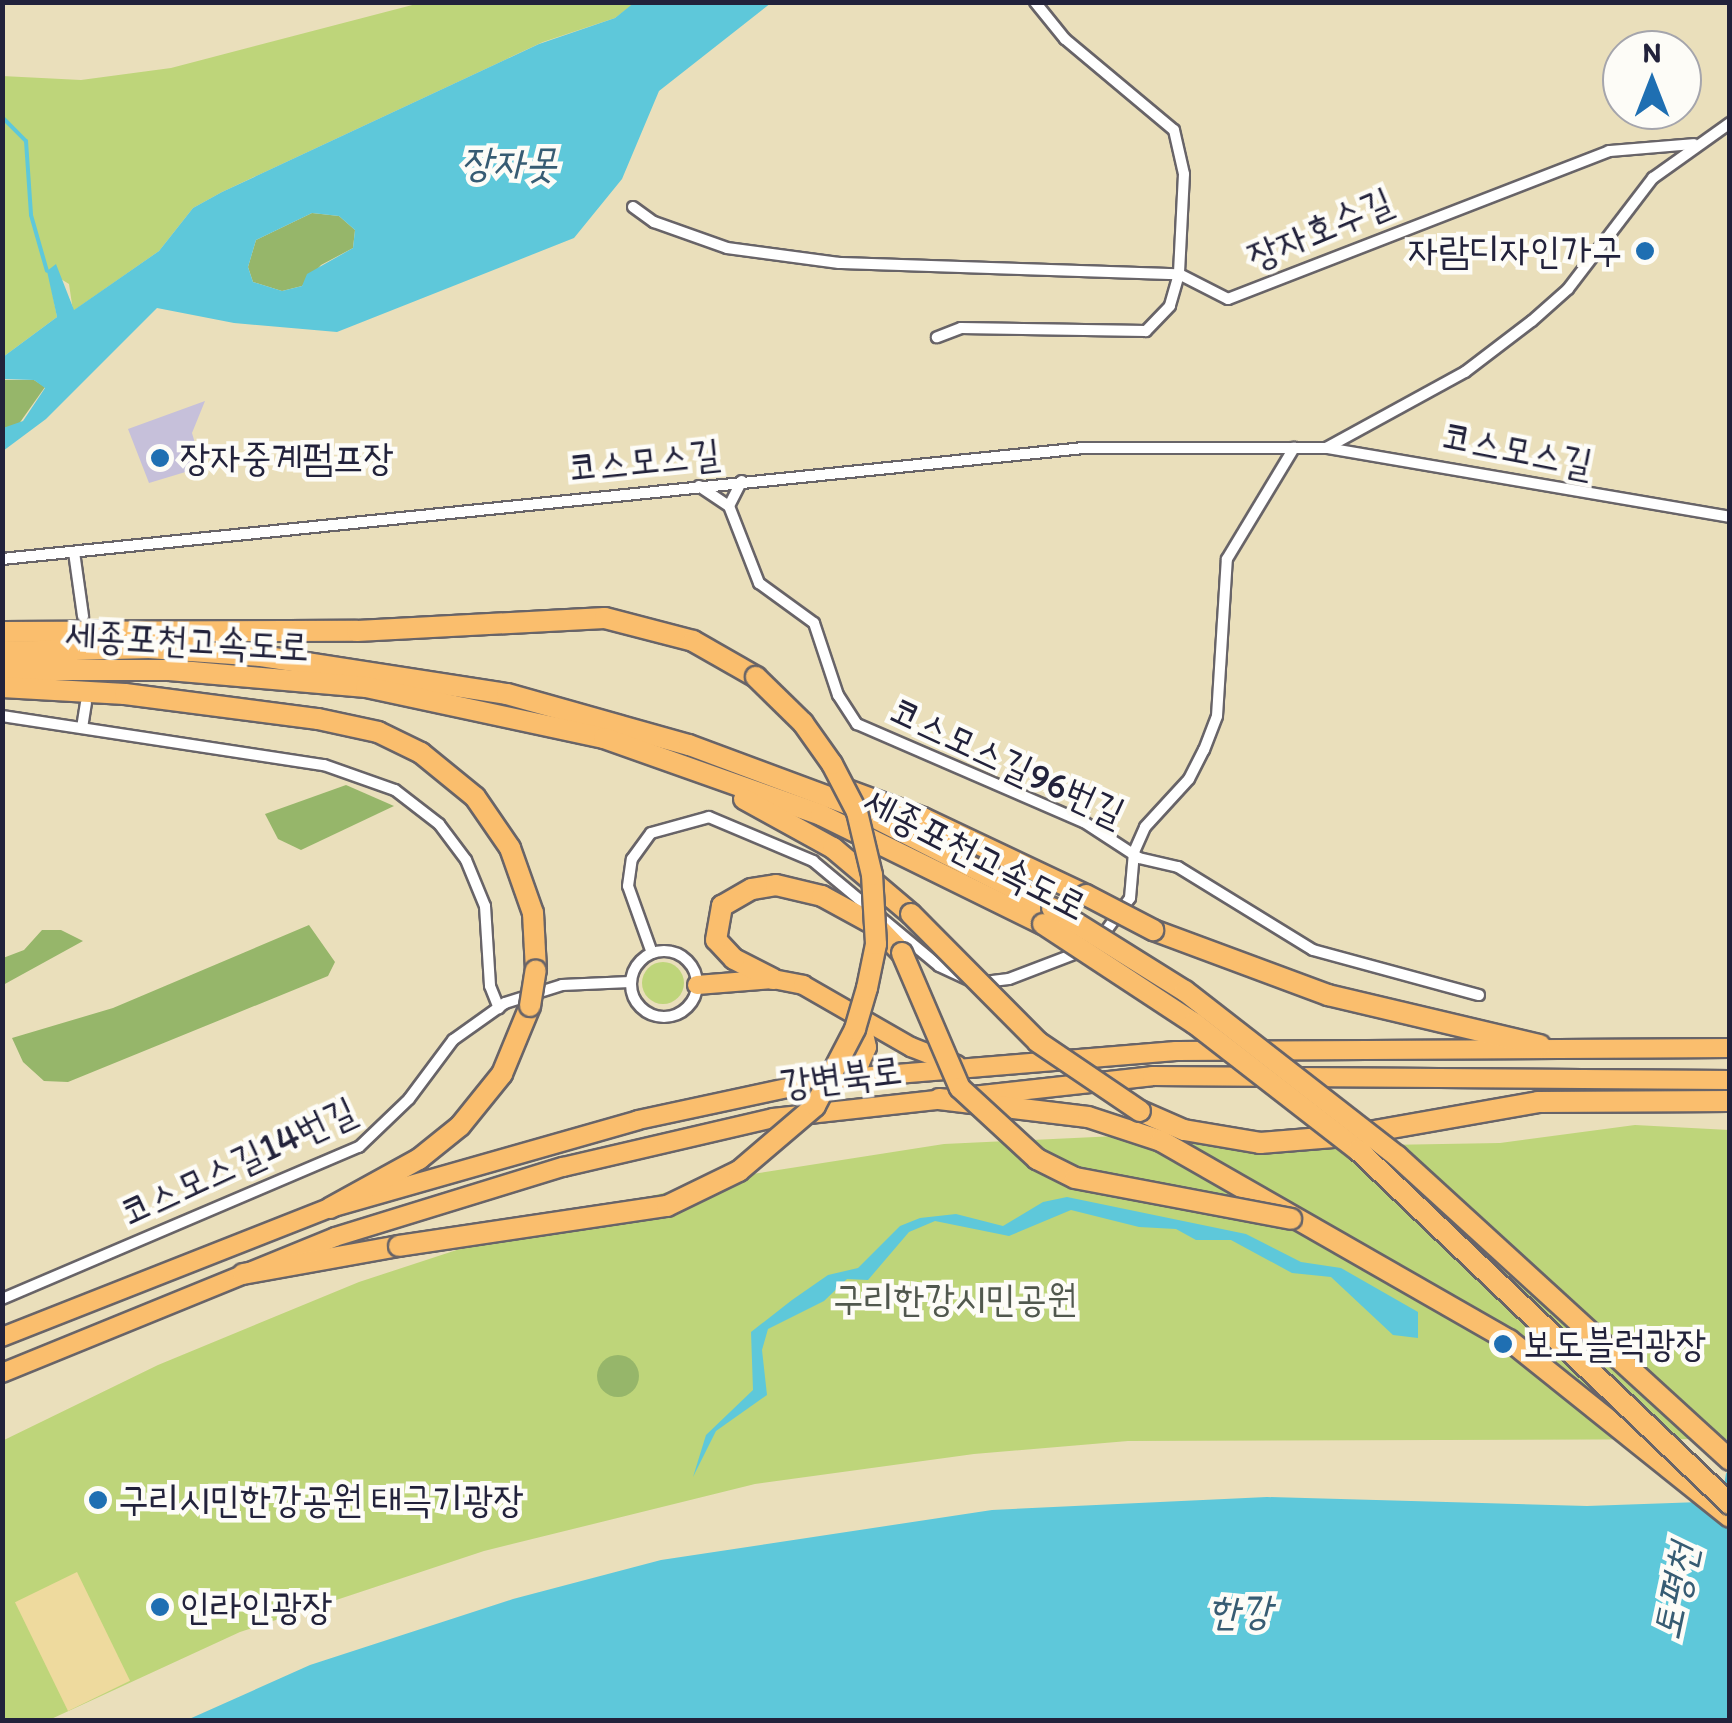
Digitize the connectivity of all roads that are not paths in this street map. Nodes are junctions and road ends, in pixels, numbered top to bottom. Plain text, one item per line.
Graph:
1 (1035, 2) edge
2 (1730, 124) edge
3 (1694, 144) junction
4 (634, 207) dead end
5 (1178, 274) junction
6 (936, 337) dead end
7 (1294, 448) junction
8 (1327, 448) junction
9 (742, 481) junction
10 (698, 486) junction
11 (729, 506) junction
12 (1730, 517) edge
13 (74, 552) junction
14 (2, 559) edge
15 (83, 616) dead end
16 (2, 632) edge
17 (2, 652) edge
18 (2, 670) edge
19 (2, 688) edge
20 (508, 694) junction
21 (86, 703) dead end
22 (482, 712) junction
23 (2, 716) edge
24 (82, 728) junction
25 (1138, 858) junction
26 (1048, 916) junction
27 (652, 953) junction
28 (773, 979) junction
29 (630, 982) junction
30 (698, 984) junction
31 (1479, 996) dead end
32 (499, 1008) junction
33 (858, 1013) junction
34 (1540, 1045) junction
35 (1730, 1048) edge
36 (962, 1067) junction
37 (824, 1080) junction
38 (1730, 1080) edge
39 (939, 1098) junction
40 (1730, 1101) edge
41 (330, 1208) junction
42 (1290, 1219) junction
43 (243, 1274) junction
44 (2, 1299) edge
45 (2, 1337) edge
46 (2, 1373) edge
47 (1730, 1460) edge
48 (1730, 1504) edge
49 (1730, 1517) edge

1 - 5 street
2 - 3 street
3 - 5 street, 장자호수길
3 - 8 street
4 - 5 street
5 - 6 street
7 - 8 street, 코스모스길
7 - 9 street, 코스모스길
7 - 25 street
8 - 12 street, 코스모스길
9 - 10 street, 코스모스길
9 - 11 street
10 - 11 street
10 - 13 street, 코스모스길
11 - 25 street, 코스모스길96번길
13 - 14 street, 코스모스길
13 - 15 street
16 - 43 highway, bridge
17 - 20 highway, 세종포천고속도로
18 - 22 highway, 세종포천고속도로
19 - 41 highway, bridge
20 - 26 highway, 세종포천고속도로
20 - 34 highway, bridge
21 - 24 street
22 - 26 highway, 세종포천고속도로
22 - 40 highway, bridge
23 - 24 street
24 - 32 street
25 - 27 street, 코스모스길96번길
25 - 31 street
26 - 47 highway, 세종포천고속도로, bridge
26 - 48 highway, 세종포천고속도로, bridge
27 - 29 street
27 - 30 street
28 - 30 highway
28 - 33 highway
28 - 42 highway, bridge
29 - 30 street
29 - 32 street, 코스모스길14번길
32 - 44 street, 코스모스길14번길
33 - 36 highway
33 - 37 highway
34 - 35 highway, 강변북로
34 - 36 highway, 강변북로
36 - 37 highway, 강변북로
37 - 41 highway, 강변북로
38 - 39 highway, 강변북로
39 - 42 highway
39 - 43 highway, 강변북로
41 - 45 highway, 강변북로
42 - 49 highway
43 - 46 highway, 강변북로

